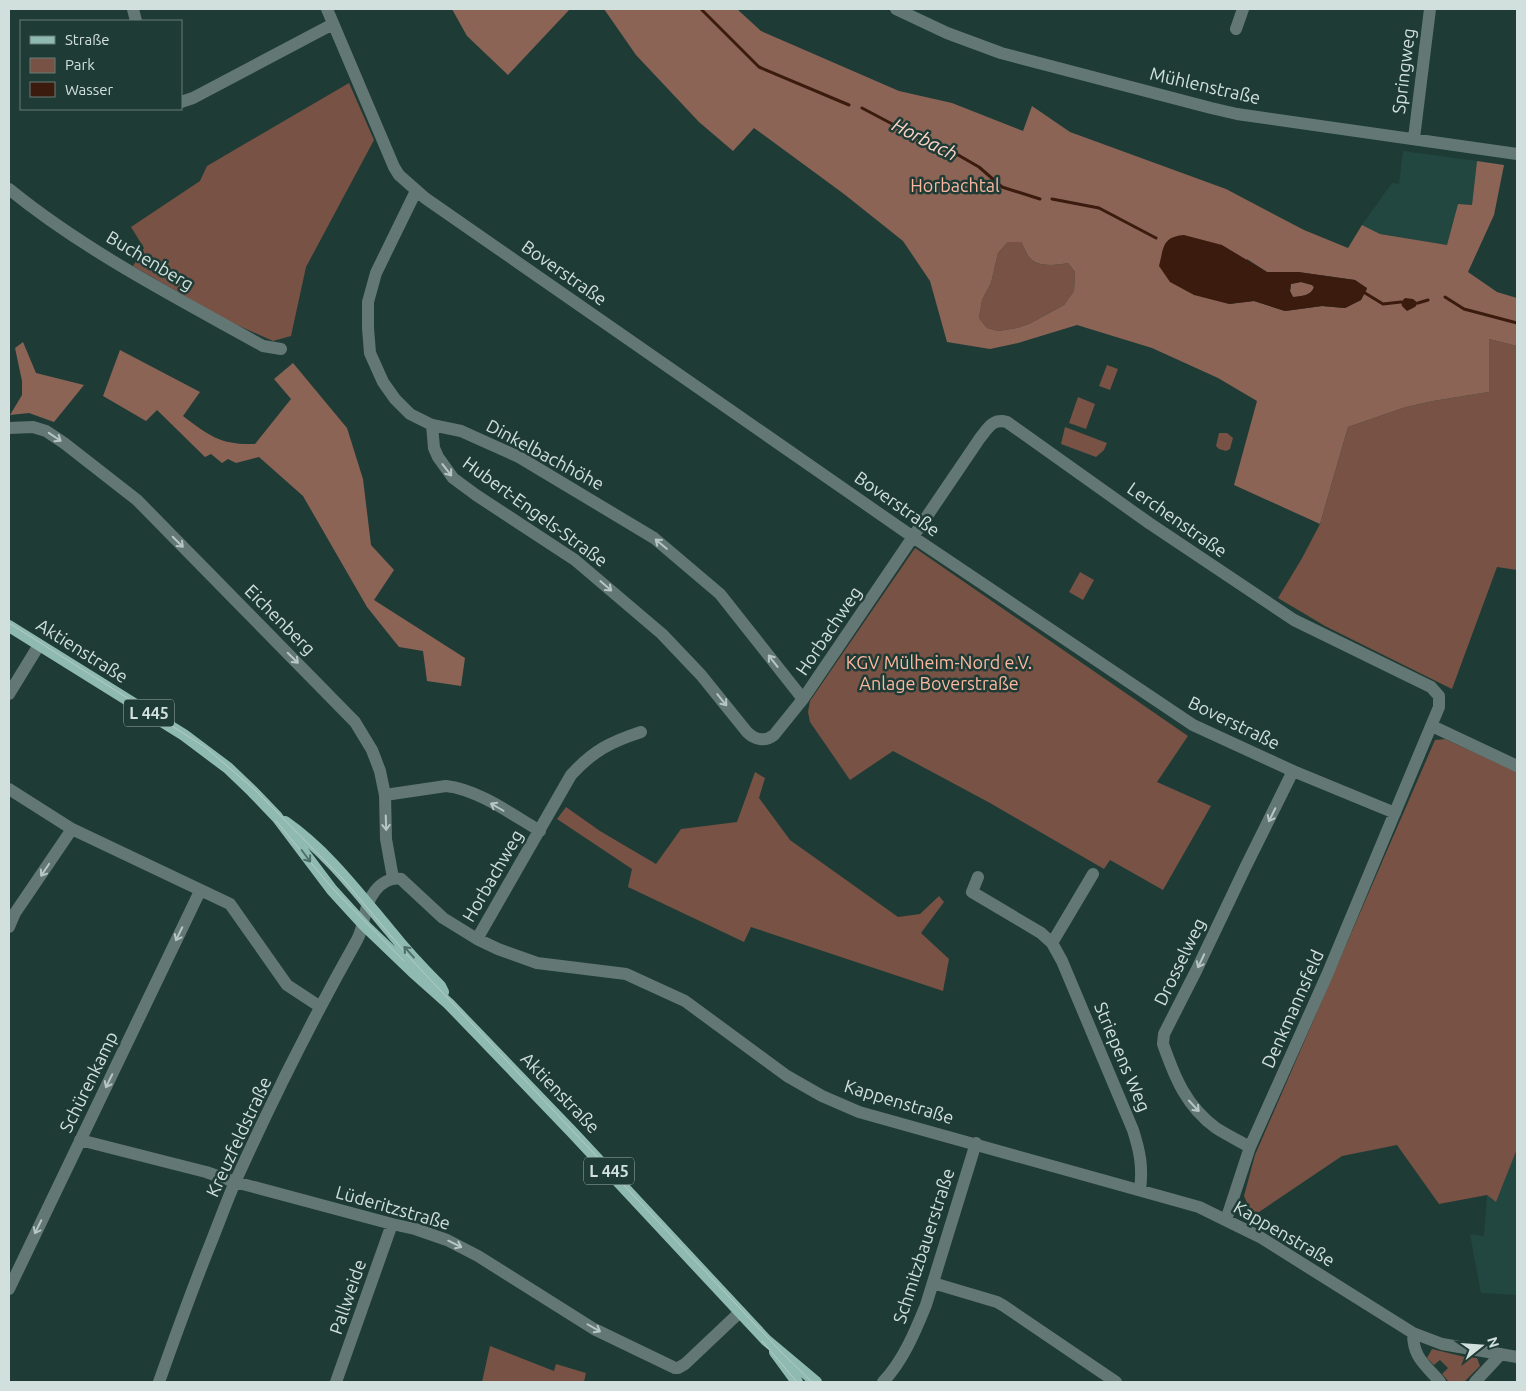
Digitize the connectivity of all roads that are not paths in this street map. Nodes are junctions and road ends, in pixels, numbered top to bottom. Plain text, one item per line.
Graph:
1 (327, 9) edge
2 (896, 9) edge
3 (1243, 9) edge
4 (1430, 9) edge
5 (333, 24) junction
6 (1236, 28) dead end
7 (182, 102) edge
8 (1414, 138) junction
9 (1517, 154) edge
10 (9, 189) edge
11 (416, 191) junction
12 (281, 349) dead end
13 (432, 425) junction
14 (9, 428) edge
15 (913, 537) junction
16 (9, 626) edge
17 (39, 645) junction
18 (12, 679) edge
19 (9, 694) edge
20 (804, 699) junction
21 (1432, 726) junction
22 (641, 732) dead end
23 (766, 739) joint
24 (1517, 766) edge
25 (1294, 771) junction
26 (9, 788) edge
27 (385, 794) junction
28 (1395, 812) junction
29 (277, 816) junction
30 (72, 829) junction
31 (540, 830) junction
32 (1093, 874) dead end
33 (978, 877) dead end
34 (393, 878) junction
35 (200, 890) junction
36 (365, 914) junction
37 (9, 927) edge
38 (477, 939) junction
39 (1052, 943) junction
40 (449, 1004) junction
41 (320, 1006) junction
42 (80, 1140) junction
43 (976, 1143) junction
44 (1250, 1147) junction
45 (235, 1182) junction
46 (1140, 1190) junction
47 (1226, 1220) junction
48 (392, 1224) junction
49 (932, 1282) junction
50 (9, 1288) edge
51 (740, 1312) junction
52 (1413, 1333) junction
53 (766, 1340) junction
54 (1500, 1354) junction
55 (1517, 1357) edge
56 (160, 1382) edge
57 (336, 1382) edge
58 (797, 1382) edge
59 (816, 1382) edge
60 (883, 1382) edge
61 (1116, 1382) edge
62 (1440, 1382) edge
63 (1476, 1382) edge

1 - 5 street, Boverstraße
2 - 8 street, Mühlenstraße
3 - 6 street
4 - 8 street, Springweg
5 - 7 street
5 - 11 street, Boverstraße
8 - 9 street, Mühlenstraße
10 - 12 street, Buchenberg
11 - 13 street, Dinkelbachhöhe
11 - 15 street, Boverstraße
20 -> 13 street, Dinkelbachhöhe
13 -> 23 street, Hubert-Engels-Straße
14 -> 27 street, Eichenberg
15 - 20 street, Horbachweg
15 - 21 street, Lerchenstraße
15 - 25 street, Boverstraße
16 - 17 main road, Aktienstraße / L 445
17 - 18 street
17 - 29 main road, Aktienstraße / L 445
18 - 19 street
20 - 23 street, Horbachweg
21 - 24 street
21 - 28 street
22 - 31 street, Horbachweg
25 - 28 street, Boverstraße
25 -> 44 street, Drosselweg
26 - 30 street
31 -> 27 street, Horbachweg
27 -> 34 street, Eichenberg
28 - 44 street, Denkmannsfeld
29 -> 36 main road, Aktienstraße / L 445
29 - 36 main road, Aktienstraße / L 445
30 - 35 street
30 -> 37 street
31 - 38 street, Horbachweg
32 - 39 street
33 - 39 street, Striepens Weg
34 - 36 street
34 - 38 street, Kappenstraße
35 - 41 street
35 -> 42 street, Schürenkamp
36 - 40 main road, Aktienstraße / L 445
40 -> 36 main road, Aktienstraße / L 445
36 - 41 street, Kreuzfeldstraße
38 - 43 street, Kappenstraße
39 - 46 street, Striepens Weg
40 - 51 main road, Aktienstraße / L 445
41 - 45 street, Kreuzfeldstraße
42 - 45 street, Lüderitzstraße
42 -> 50 street, Schürenkamp
43 - 46 street, Kappenstraße
43 - 49 street, Schmitzbauerstraße
44 - 47 street, Denkmannsfeld
45 - 48 street, Lüderitzstraße
45 - 56 street, Kreuzfeldstraße
46 - 47 street, Kappenstraße
47 - 52 street, Kappenstraße
48 -> 51 street, Lüderitzstraße
48 - 57 street, Pallweide
49 - 60 street, Schmitzbauerstraße
49 - 61 street
51 - 53 main road, Aktienstraße / L 445
52 - 54 street, Kappenstraße
52 - 62 street
53 - 58 main road, Aktienstraße / L 445
53 - 59 main road, Aktienstraße / L 445
54 - 55 street, Kappenstraße
54 - 63 street

